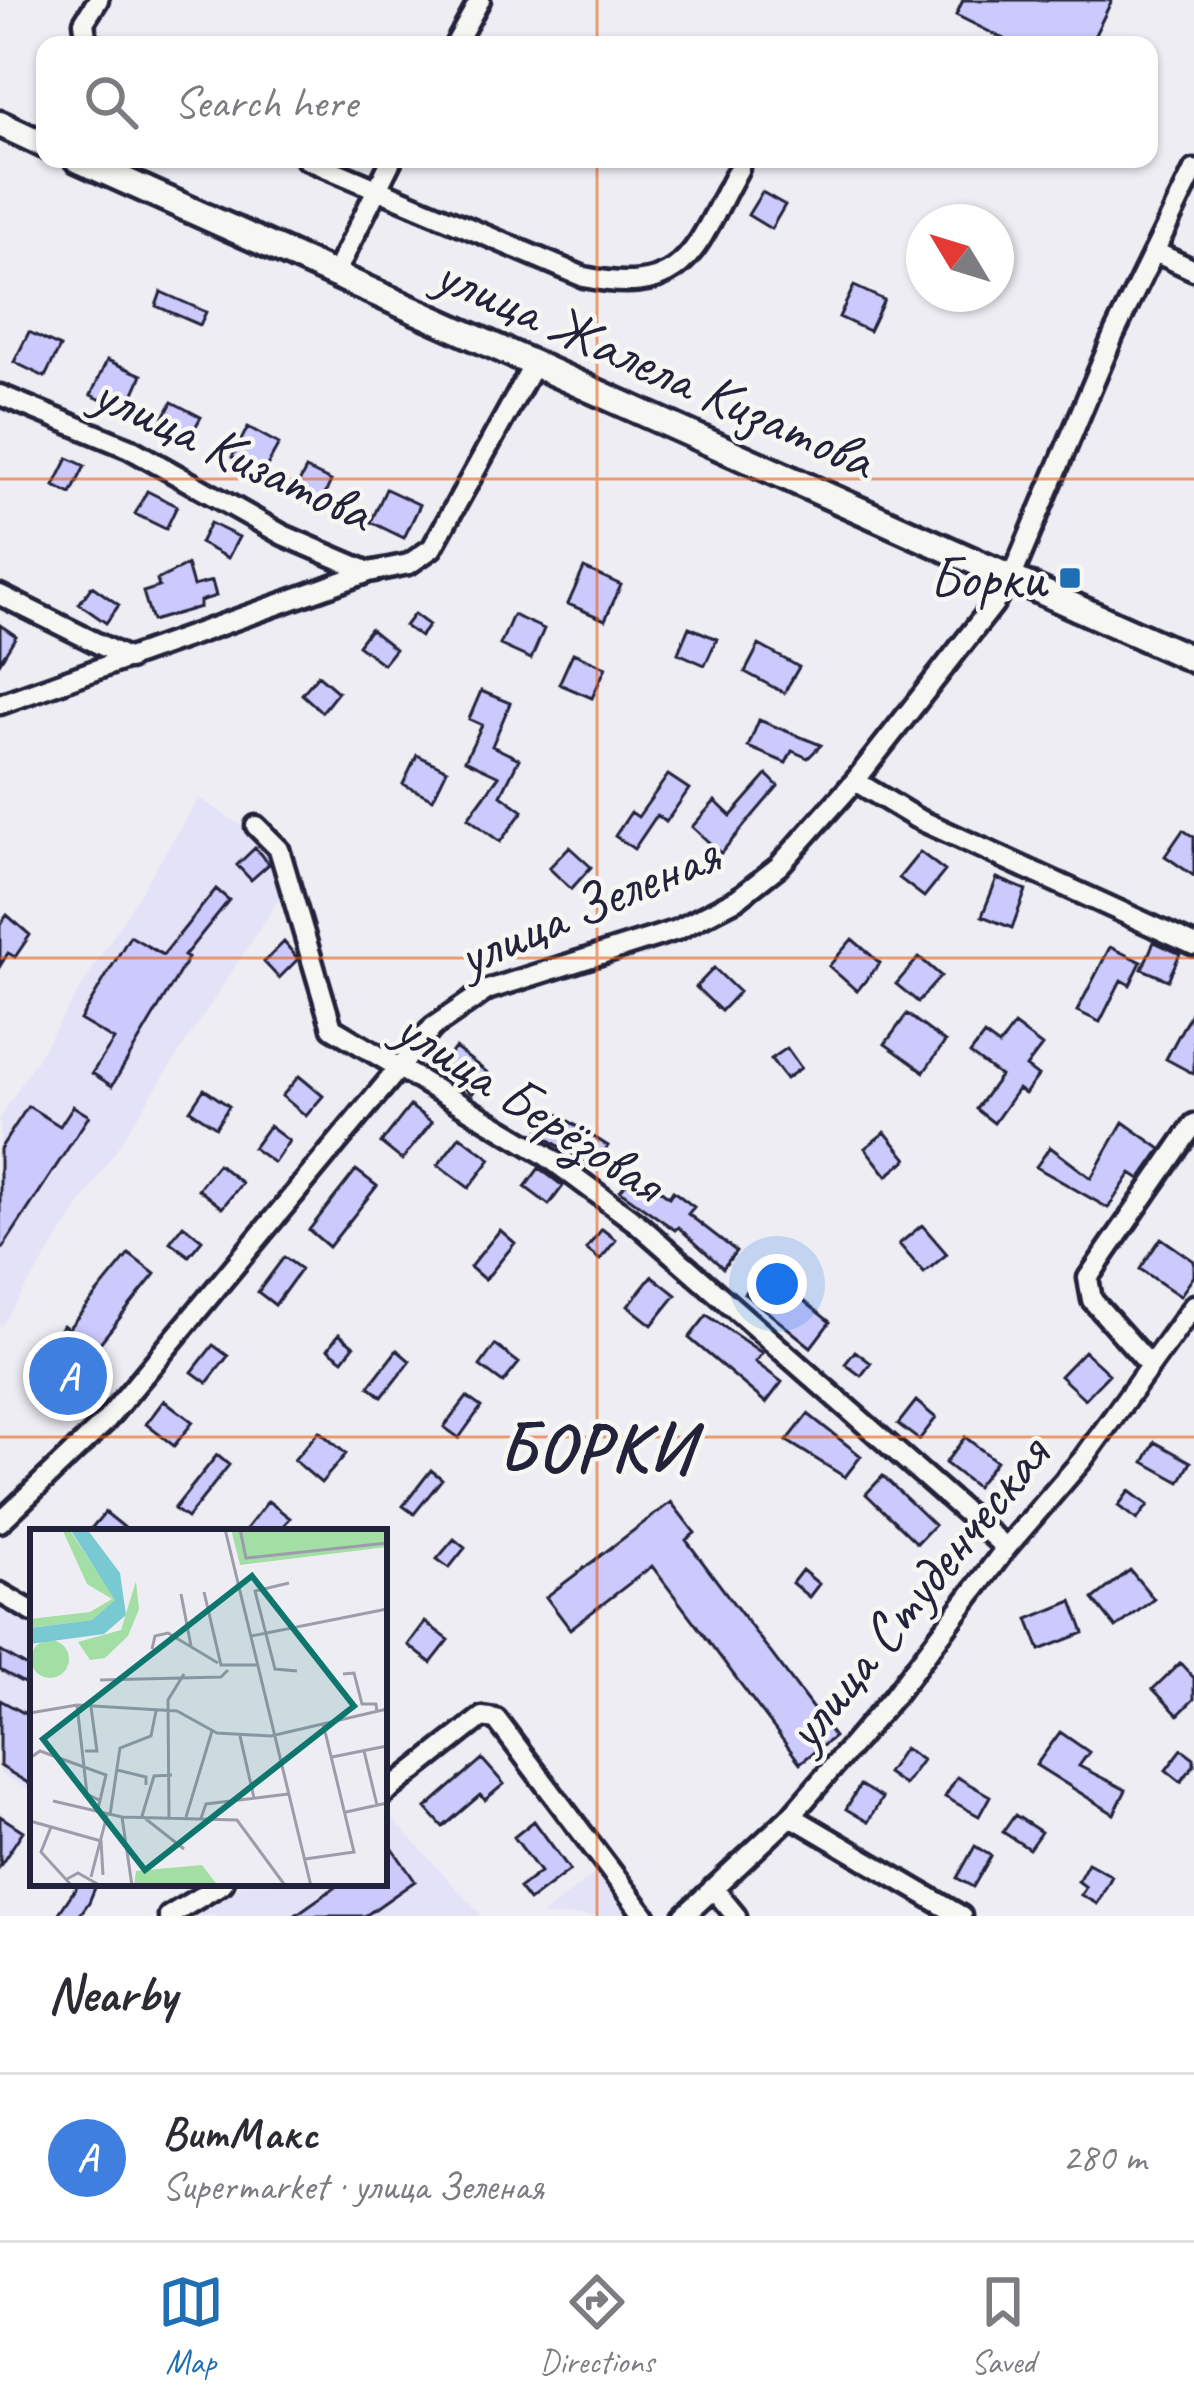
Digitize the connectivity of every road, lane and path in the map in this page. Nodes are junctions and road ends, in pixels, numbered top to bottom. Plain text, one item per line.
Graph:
1 (98, 0) edge
2 (480, 0) edge
3 (86, 36) edge
4 (460, 36) edge
5 (0, 124) edge
6 (36, 141) edge
7 (97, 168) edge
8 (325, 168) edge
9 (387, 168) edge
10 (739, 168) dead end
11 (1194, 170) edge
12 (374, 192) junction
13 (1155, 252) junction
14 (1194, 270) edge
15 (334, 275) junction
16 (534, 364) junction
17 (0, 395) edge
18 (369, 572) junction
19 (1010, 578) junction
20 (0, 595) edge
21 (129, 659) junction
22 (1194, 660) edge
23 (0, 704) edge
24 (855, 781) junction
25 (256, 826) dead end
26 (1194, 945) edge
27 (398, 1069) junction
28 (1194, 1124) edge
29 (1194, 1305) edge
30 (1148, 1363) junction
31 (0, 1522) edge
32 (1006, 1548) junction
33 (0, 1593) edge
34 (30, 1610) edge
35 (387, 1792) edge
36 (791, 1816) junction
37 (218, 1886) edge
38 (713, 1888) junction
39 (169, 1916) edge
40 (645, 1916) edge
41 (684, 1916) edge
42 (736, 1916) edge
43 (961, 1916) edge

1 - 3 street
2 - 4 street
5 - 6 main road
7 - 15 main road, улица Жалела Кизатова
8 - 12 street
9 - 12 street
10 - 12 street
11 - 13 street, улица Зеленая
12 - 15 street
13 - 14 street
13 - 19 street, улица Зеленая
15 - 16 main road, улица Жалела Кизатова
16 - 18 street, улица Кизатова
16 - 19 main road, улица Жалела Кизатова
17 - 18 street, улица Кизатова
18 - 21 street
19 - 22 main road, улица Жалела Кизатова
19 - 24 street, улица Зеленая
20 - 21 street
21 - 23 street
24 - 26 street
24 - 27 street, улица Зеленая
25 - 27 street, улица Берёзовая
27 - 31 street, улица Зеленая
27 - 32 street, улица Берёзовая
28 - 30 street
29 - 30 street, улица Студенческая
30 - 32 street, улица Студенческая
32 - 36 street, улица Студенческая
33 - 34 street
35 - 40 street
36 - 38 street, улица Студенческая
36 - 43 street
37 - 39 street
38 - 41 street, улица Студенческая
38 - 42 street

